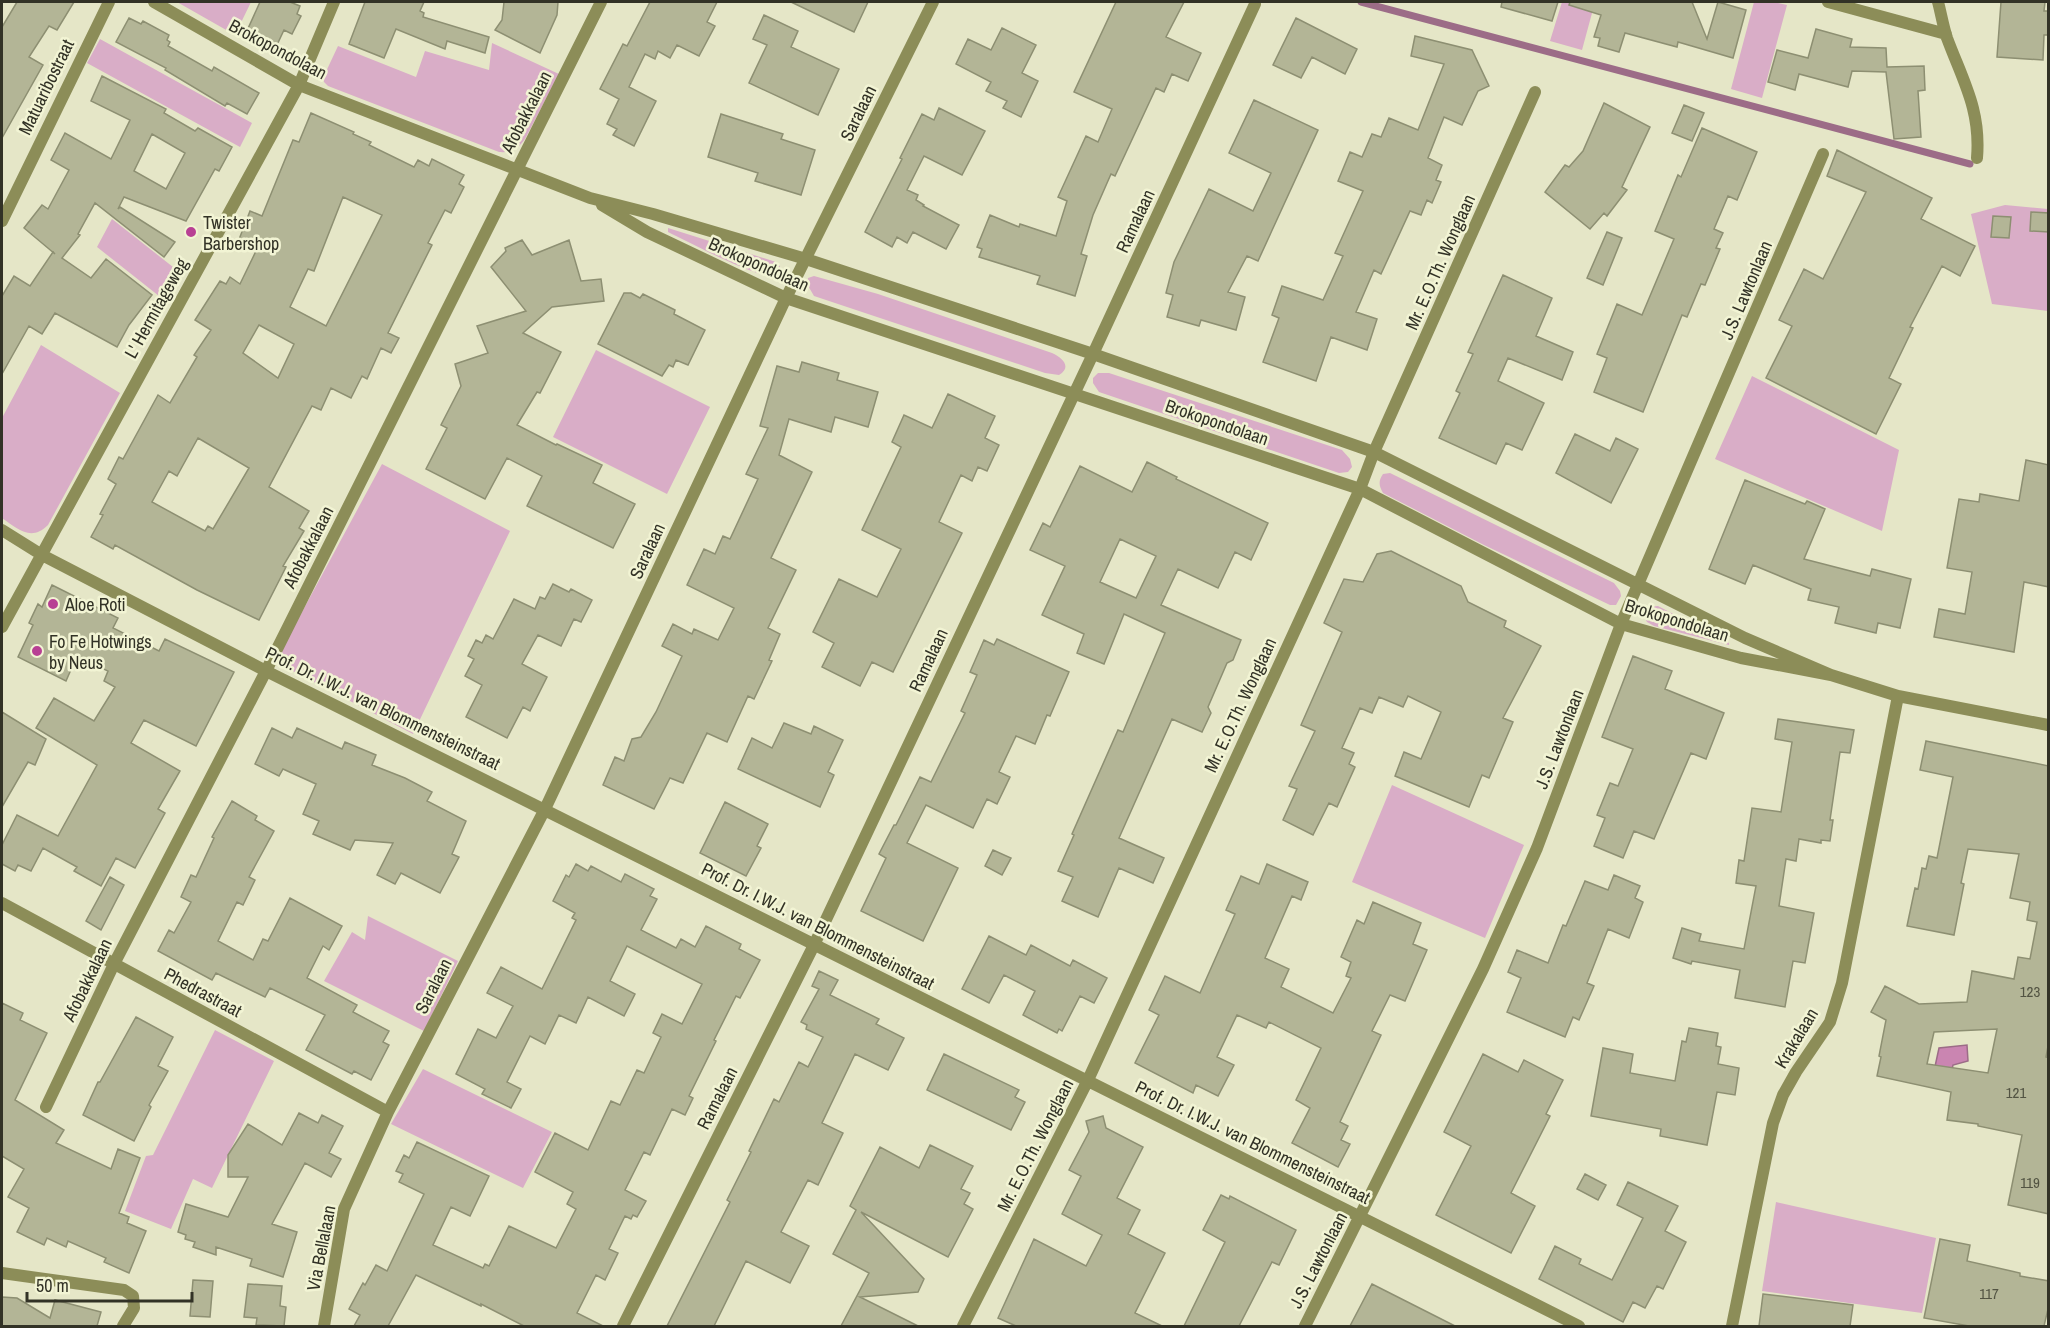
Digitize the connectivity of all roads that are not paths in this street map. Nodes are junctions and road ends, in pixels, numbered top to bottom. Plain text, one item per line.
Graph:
1 (109, 2) edge
2 (154, 2) edge
3 (334, 2) edge
4 (601, 2) edge
5 (933, 2) edge
6 (1828, 2) edge
7 (1938, 2) edge
8 (1255, 4) dead end
9 (1946, 34) junction
10 (299, 85) junction
11 (1535, 92) dead end
12 (1823, 154) dead end
13 (1977, 158) dead end
14 (518, 169) junction
15 (590, 198) junction
16 (2, 221) edge
17 (806, 259) junction
18 (786, 298) junction
19 (1093, 354) junction
20 (1075, 393) junction
21 (1374, 452) junction
22 (1360, 489) junction
23 (2, 530) edge
24 (42, 555) junction
25 (1639, 585) junction
26 (1622, 624) junction
27 (2, 627) edge
28 (266, 671) junction
29 (1831, 675) junction
30 (1898, 696) junction
31 (2049, 724) edge
32 (545, 809) junction
33 (2, 903) edge
34 (814, 945) junction
35 (114, 964) junction
36 (1088, 1080) junction
37 (46, 1107) dead end
38 (388, 1112) junction
39 (1361, 1216) junction
40 (2, 1273) edge
41 (1563, 1322) edge
42 (123, 1326) edge
43 (324, 1326) edge
44 (623, 1326) edge
45 (963, 1326) edge
46 (1305, 1326) edge
47 (1579, 1326) edge
48 (1732, 1326) edge

1 - 16 street, Matuaribostraat
2 - 10 street, Brokopondolaan
3 - 10 street, L' Hermitageweg
4 - 14 street, Afobakkalaan
5 - 17 street, Saralaan
6 - 9 street
7 - 9 street
8 - 19 street, Ramalaan
9 - 13 street
10 - 14 street, Brokopondolaan
10 - 24 street, L' Hermitageweg
11 - 21 street, Mr. E.O.Th. Wonglaan
12 - 25 street, J.S. Lawtonlaan
14 - 15 street, Brokopondolaan
14 - 28 street, Afobakkalaan
15 - 17 street, Brokopondolaan
15 - 18 street, Brokopondolaan
17 - 18 street, Saralaan
17 - 19 street, Brokopondolaan
18 - 20 street, Brokopondolaan
18 - 32 street, Saralaan
19 - 20 street, Ramalaan
19 - 21 street, Brokopondolaan
20 - 22 street, Brokopondolaan
20 - 34 street, Ramalaan
21 - 22 street, Mr. E.O.Th. Wonglaan
21 - 25 street, Brokopondolaan
22 - 26 street, Brokopondolaan
22 - 36 street, Mr. E.O.Th. Wonglaan
23 - 24 street, Prof. Dr. I.W.J. van Blommensteinstraat
24 - 27 street, L' Hermitageweg
24 - 28 street, Prof. Dr. I.W.J. van Blommensteinstraat
25 - 26 street, J.S. Lawtonlaan
25 - 29 street, Brokopondolaan
26 - 29 street, Brokopondolaan
26 - 39 street, J.S. Lawtonlaan
28 - 32 street, Prof. Dr. I.W.J. van Blommensteinstraat
28 - 35 street, Afobakkalaan
29 - 30 street, Brokopondolaan
30 - 31 street, Brokopondolaan
30 - 48 street, Krakalaan
32 - 34 street, Prof. Dr. I.W.J. van Blommensteinstraat
32 - 38 street, Saralaan
33 - 35 street, Phedrastraat
34 - 36 street, Prof. Dr. I.W.J. van Blommensteinstraat
34 - 44 street, Ramalaan
35 - 37 street, Afobakkalaan
35 - 38 street, Phedrastraat
36 - 39 street, Prof. Dr. I.W.J. van Blommensteinstraat
36 - 45 street, Mr. E.O.Th. Wonglaan
38 - 43 street, Via Bellalaan
39 - 41 street, Prof. Dr. I.W.J. van Blommensteinstraat
39 - 46 street, J.S. Lawtonlaan
40 - 42 street
41 - 47 street, Prof. Dr. I.W.J. van Blommensteinstraat

